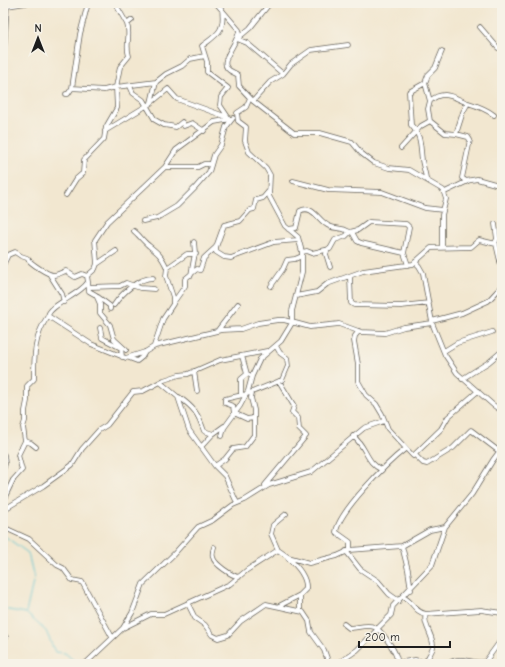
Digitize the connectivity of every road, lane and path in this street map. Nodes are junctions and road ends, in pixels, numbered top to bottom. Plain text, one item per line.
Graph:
1 (26, 3) edge
2 (88, 3) edge
3 (115, 3) edge
4 (216, 3) edge
5 (270, 3) edge
6 (7, 4) edge
7 (222, 9) junction
8 (132, 20) dead end
9 (127, 24) junction
10 (480, 27) dead end
11 (4, 34) edge
12 (237, 39) junction
13 (348, 45) dead end
14 (502, 48) edge
15 (442, 51) dead end
16 (205, 56) junction
17 (3, 67) edge
18 (283, 74) junction
19 (156, 82) junction
20 (425, 83) junction
21 (130, 86) junction
22 (116, 87) junction
23 (72, 88) junction
24 (66, 94) dead end
25 (252, 100) junction
26 (430, 101) junction
27 (468, 103) junction
28 (148, 104) junction
29 (494, 115) dead end
30 (228, 117) junction
31 (233, 118) junction
32 (430, 121) junction
33 (204, 131) junction
34 (417, 131) junction
35 (105, 132) junction
36 (456, 134) junction
37 (401, 148) dead end
38 (211, 164) junction
39 (165, 167) junction
40 (426, 178) junction
41 (293, 181) dead end
42 (468, 181) junction
43 (502, 186) edge
44 (268, 191) junction
45 (445, 192) junction
46 (66, 195) dead end
47 (443, 210) junction
48 (143, 221) dead end
49 (496, 224) dead end
50 (288, 229) junction
51 (134, 231) dead end
52 (351, 232) junction
53 (298, 240) junction
54 (194, 242) dead end
55 (496, 243) junction
56 (502, 244) edge
57 (442, 246) junction
58 (216, 247) junction
59 (328, 249) junction
60 (116, 251) dead end
61 (404, 253) junction
62 (195, 254) junction
63 (302, 254) junction
64 (415, 262) junction
65 (98, 263) junction
66 (3, 265) edge
67 (408, 265) junction
68 (330, 267) dead end
69 (167, 268) junction
70 (502, 270) edge
71 (49, 274) junction
72 (191, 275) junction
73 (350, 277) junction
74 (87, 278) junction
75 (153, 278) dead end
76 (133, 286) junction
77 (271, 286) dead end
78 (502, 286) edge
79 (89, 287) junction
80 (154, 289) dead end
81 (96, 295) junction
82 (296, 296) junction
83 (64, 302) junction
84 (429, 303) junction
85 (173, 304) junction
86 (238, 304) dead end
87 (114, 305) dead end
88 (110, 309) dead end
89 (48, 316) junction
90 (432, 322) junction
91 (292, 323) junction
92 (100, 328) dead end
93 (218, 331) junction
94 (359, 331) junction
95 (492, 332) dead end
96 (154, 346) junction
97 (276, 346) junction
98 (126, 350) dead end
99 (268, 351) junction
100 (444, 351) junction
101 (502, 351) edge
102 (122, 356) junction
103 (242, 356) junction
104 (194, 371) junction
105 (247, 374) junction
106 (252, 376) junction
107 (462, 379) junction
108 (279, 381) junction
109 (160, 382) junction
110 (197, 391) dead end
111 (478, 391) junction
112 (252, 392) junction
113 (247, 394) junction
114 (239, 395) junction
115 (178, 397) junction
116 (233, 406) junction
117 (502, 411) edge
118 (234, 413) junction
119 (254, 418) junction
120 (384, 421) junction
121 (226, 424) junction
122 (213, 434) junction
123 (222, 436) dead end
124 (354, 436) junction
125 (25, 442) junction
126 (36, 446) dead end
127 (201, 447) junction
128 (405, 449) junction
129 (501, 452) edge
130 (4, 455) edge
131 (415, 455) junction
132 (215, 466) junction
133 (3, 470) edge
134 (382, 470) junction
135 (263, 488) junction
136 (3, 501) edge
137 (237, 502) junction
138 (3, 510) edge
139 (286, 514) dead end
140 (3, 527) edge
141 (445, 527) junction
142 (402, 546) junction
143 (214, 547) dead end
144 (278, 550) junction
145 (348, 550) junction
146 (288, 557) junction
147 (239, 577) junction
148 (411, 590) junction
149 (300, 594) junction
150 (403, 597) junction
151 (399, 601) junction
152 (188, 604) junction
153 (278, 606) junction
154 (300, 610) junction
155 (502, 613) edge
156 (426, 614) junction
157 (344, 624) dead end
158 (123, 628) junction
159 (378, 629) junction
160 (112, 637) junction
161 (501, 640) edge
162 (426, 661) junction
163 (396, 663) edge
164 (85, 664) edge
165 (329, 664) edge
166 (337, 664) edge
167 (431, 664) edge
168 (448, 664) edge

1 - 6 street
2 - 23 street
3 - 9 street
4 - 7 street
5 - 12 street
6 - 11 street
7 - 12 street
7 - 16 street
8 - 9 street
9 - 22 street
10 - 14 street
11 - 17 street
12 - 18 street
12 - 25 street
13 - 18 street
15 - 20 street
16 - 19 street
16 - 30 street
18 - 25 street
19 - 21 street
19 - 28 street
20 - 26 street
20 - 34 street
21 - 22 street
21 - 28 street
22 - 23 street
22 - 35 street
23 - 24 street
25 - 40 street
25 - 44 street
26 - 27 street
26 - 32 street
27 - 29 street
27 - 36 street
28 - 30 street
28 - 33 street
28 - 35 street
30 - 31 street
31 - 33 street
31 - 38 street
32 - 34 street
32 - 36 street
33 - 39 street
34 - 37 street
34 - 40 street
35 - 46 street
36 - 42 street
38 - 39 street
38 - 48 street
39 - 65 street
40 - 45 street
41 - 47 street
42 - 43 street
42 - 45 street
44 - 50 street
44 - 58 street
45 - 47 street
47 - 57 street
49 - 55 street
50 - 52 street
50 - 53 street
51 - 69 street
52 - 59 street
52 - 61 street
52 - 61 street
53 - 58 street
53 - 63 street
54 - 62 street
55 - 56 street
55 - 57 street
55 - 70 street
57 - 64 street
58 - 72 street
59 - 63 street
59 - 68 street
60 - 65 street
61 - 67 street
62 - 69 street
62 - 72 street
63 - 77 street
63 - 82 street
64 - 67 street
64 - 84 street
65 - 74 street
66 - 71 street
67 - 73 street
69 - 85 street
71 - 74 street
71 - 83 street
72 - 85 street
73 - 82 street
73 - 84 street
74 - 79 street
74 - 83 street
75 - 76 street
76 - 79 street
76 - 80 street
76 - 87 street
78 - 90 street
79 - 81 street
81 - 88 street
81 - 98 street
82 - 91 street
83 - 89 street
84 - 90 street
85 - 96 street
86 - 93 street
89 - 102 street
89 - 125 street
90 - 94 street
90 - 100 street
91 - 93 street
91 - 94 street
91 - 97 street
92 - 102 street
93 - 96 street
94 - 120 street
95 - 100 street
96 - 102 street
97 - 99 street
97 - 108 street
99 - 103 street
99 - 106 street
100 - 107 street
101 - 107 street
103 - 104 street
103 - 105 street
104 - 109 street
104 - 110 street
105 - 106 street
105 - 114 street
106 - 113 street
107 - 111 street
108 - 112 street
108 - 135 street
109 - 115 street
109 - 138 street
111 - 117 street
111 - 131 street
112 - 113 street
112 - 119 street
113 - 114 street
113 - 118 street
114 - 116 street
114 - 116 street
115 - 122 street
115 - 127 street
116 - 118 street
118 - 119 street
118 - 121 street
119 - 132 street
120 - 124 street
120 - 128 street
121 - 122 street
121 - 123 street
122 - 127 street
124 - 134 street
124 - 135 street
125 - 126 street
125 - 136 street
127 - 132 street
128 - 131 street
128 - 134 street
129 - 131 street
129 - 141 street
130 - 133 street
132 - 137 street
134 - 145 street
135 - 137 street
137 - 158 street
139 - 144 street
140 - 160 street
141 - 142 street
141 - 148 street
142 - 145 street
142 - 148 street
143 - 147 street
144 - 146 street
144 - 147 street
145 - 146 street
145 - 151 street
146 - 149 street
147 - 152 street
148 - 150 street
149 - 153 street
149 - 154 street
150 - 151 street
150 - 156 street
151 - 159 street
152 - 153 street
152 - 158 street
153 - 154 street
154 - 165 street
155 - 156 street
156 - 162 street
157 - 159 street
158 - 160 street
159 - 163 street
159 - 166 street
160 - 164 street
161 - 168 street
162 - 163 street
162 - 167 street

